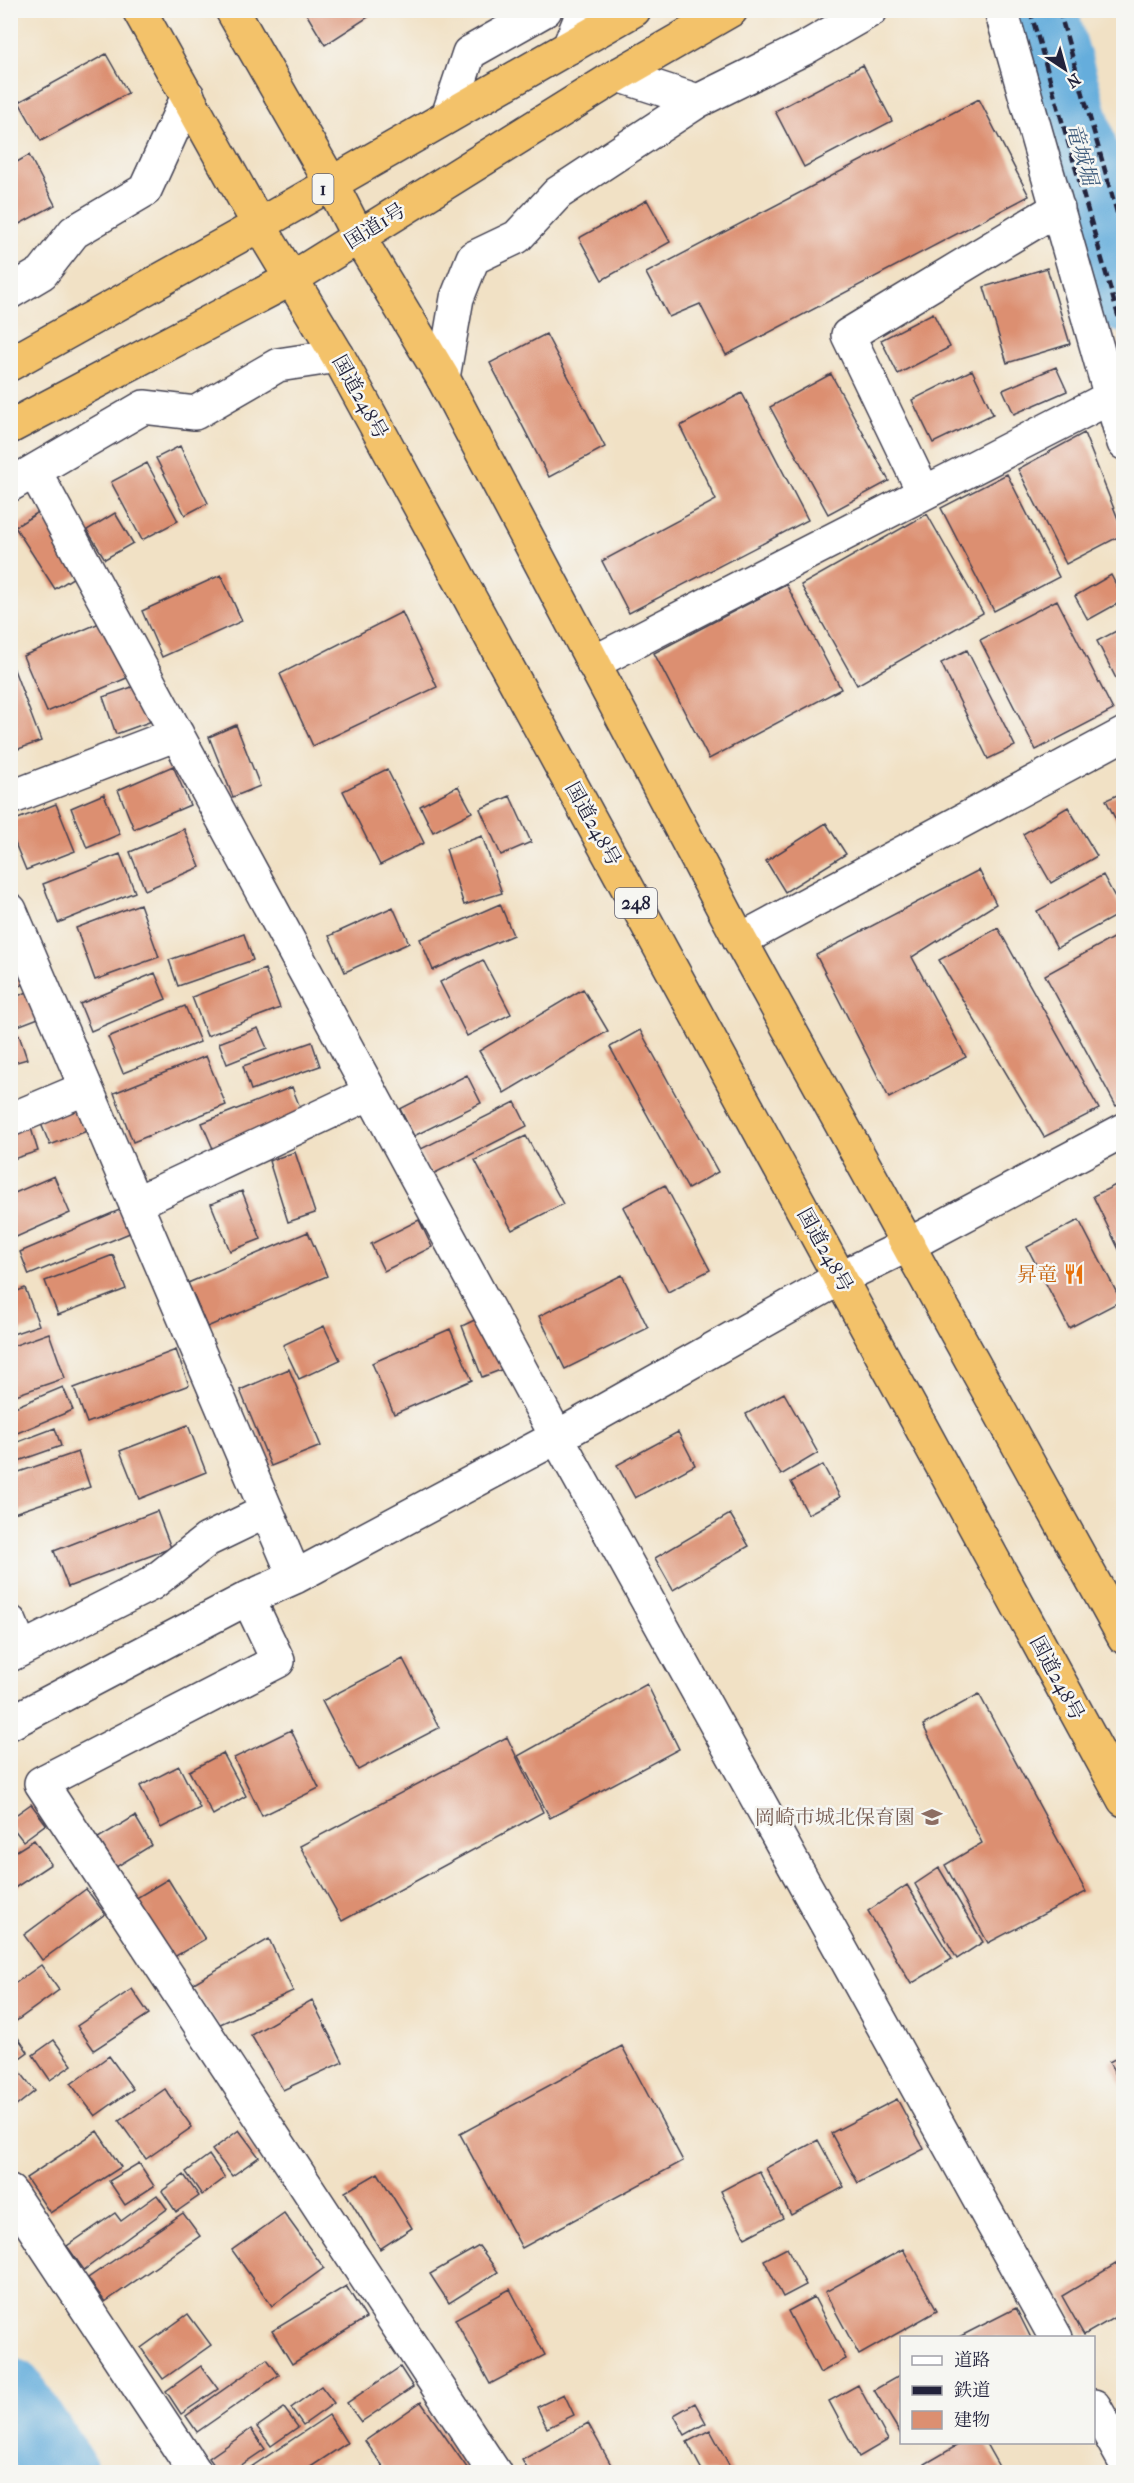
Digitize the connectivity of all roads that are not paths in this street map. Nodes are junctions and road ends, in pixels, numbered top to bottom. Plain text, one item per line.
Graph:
1 (139, 10) edge
2 (232, 10) edge
3 (545, 10) edge
4 (584, 10) edge
5 (634, 10) edge
6 (731, 10) edge
7 (1001, 10) edge
8 (861, 14) edge
9 (569, 47) junction
10 (618, 75) junction
11 (188, 96) junction
12 (698, 101) junction
13 (448, 116) junction
14 (332, 183) junction
15 (1058, 208) junction
16 (259, 225) junction
17 (358, 236) junction
18 (291, 279) junction
19 (10, 292) edge
20 (338, 356) junction
21 (10, 364) edge
22 (443, 378) junction
23 (1111, 397) junction
24 (10, 427) edge
25 (1124, 443) edge
26 (23, 478) edge
27 (924, 493) junction
28 (593, 663) junction
29 (177, 734) junction
30 (1124, 734) edge
31 (10, 798) edge
32 (10, 910) edge
33 (741, 940) junction
34 (86, 1088) junction
35 (370, 1093) junction
36 (10, 1120) edge
37 (1124, 1131) edge
38 (135, 1203) junction
39 (908, 1245) junction
40 (840, 1278) junction
41 (557, 1437) junction
42 (267, 1511) junction
43 (295, 1577) junction
44 (248, 1598) junction
45 (1124, 1637) edge
46 (14, 1642) edge
47 (10, 1723) edge
48 (1124, 1800) edge
49 (10, 2192) edge
50 (1055, 2336) edge
51 (1095, 2408) edge
52 (1124, 2460) edge
53 (195, 2472) edge
54 (494, 2472) edge

1 - 11 highway, 国道248号 / 248
2 - 14 highway
3 - 13 street
4 - 9 street
5 - 9 highway, 1
6 - 10 highway, 国道1号
7 - 15 street
8 - 12 street
9 - 13 highway, 1
10 - 12 street
10 - 17 highway, 国道1号
11 - 16 highway, 国道248号 / 248
11 - 19 street
12 - 22 street
13 - 14 highway, 1
14 - 16 highway, 1
14 - 17 highway
15 - 23 street
15 - 27 street
16 - 18 highway, 国道248号 / 248
16 - 21 highway, 1
17 - 18 highway, 国道1号
17 - 22 highway
18 - 20 highway, 国道248号 / 248
18 - 24 highway, 国道1号
20 - 26 street
20 - 40 highway, 国道248号 / 248
22 - 28 highway
23 - 25 street
23 - 27 street
26 - 29 street
27 - 28 street
28 - 33 highway
29 - 31 street
29 - 35 street
30 - 33 street
32 - 34 street
33 - 39 highway
34 - 36 street
34 - 38 street
35 - 38 street
35 - 41 street
37 - 39 street
38 - 42 street
39 - 40 street
39 - 45 highway
40 - 41 street
40 - 48 highway, 国道248号 / 248
41 - 43 street
41 - 50 street
42 - 43 street
42 - 46 street
43 - 44 street
44 - 47 street
44 - 54 street
49 - 53 street
51 - 52 street

